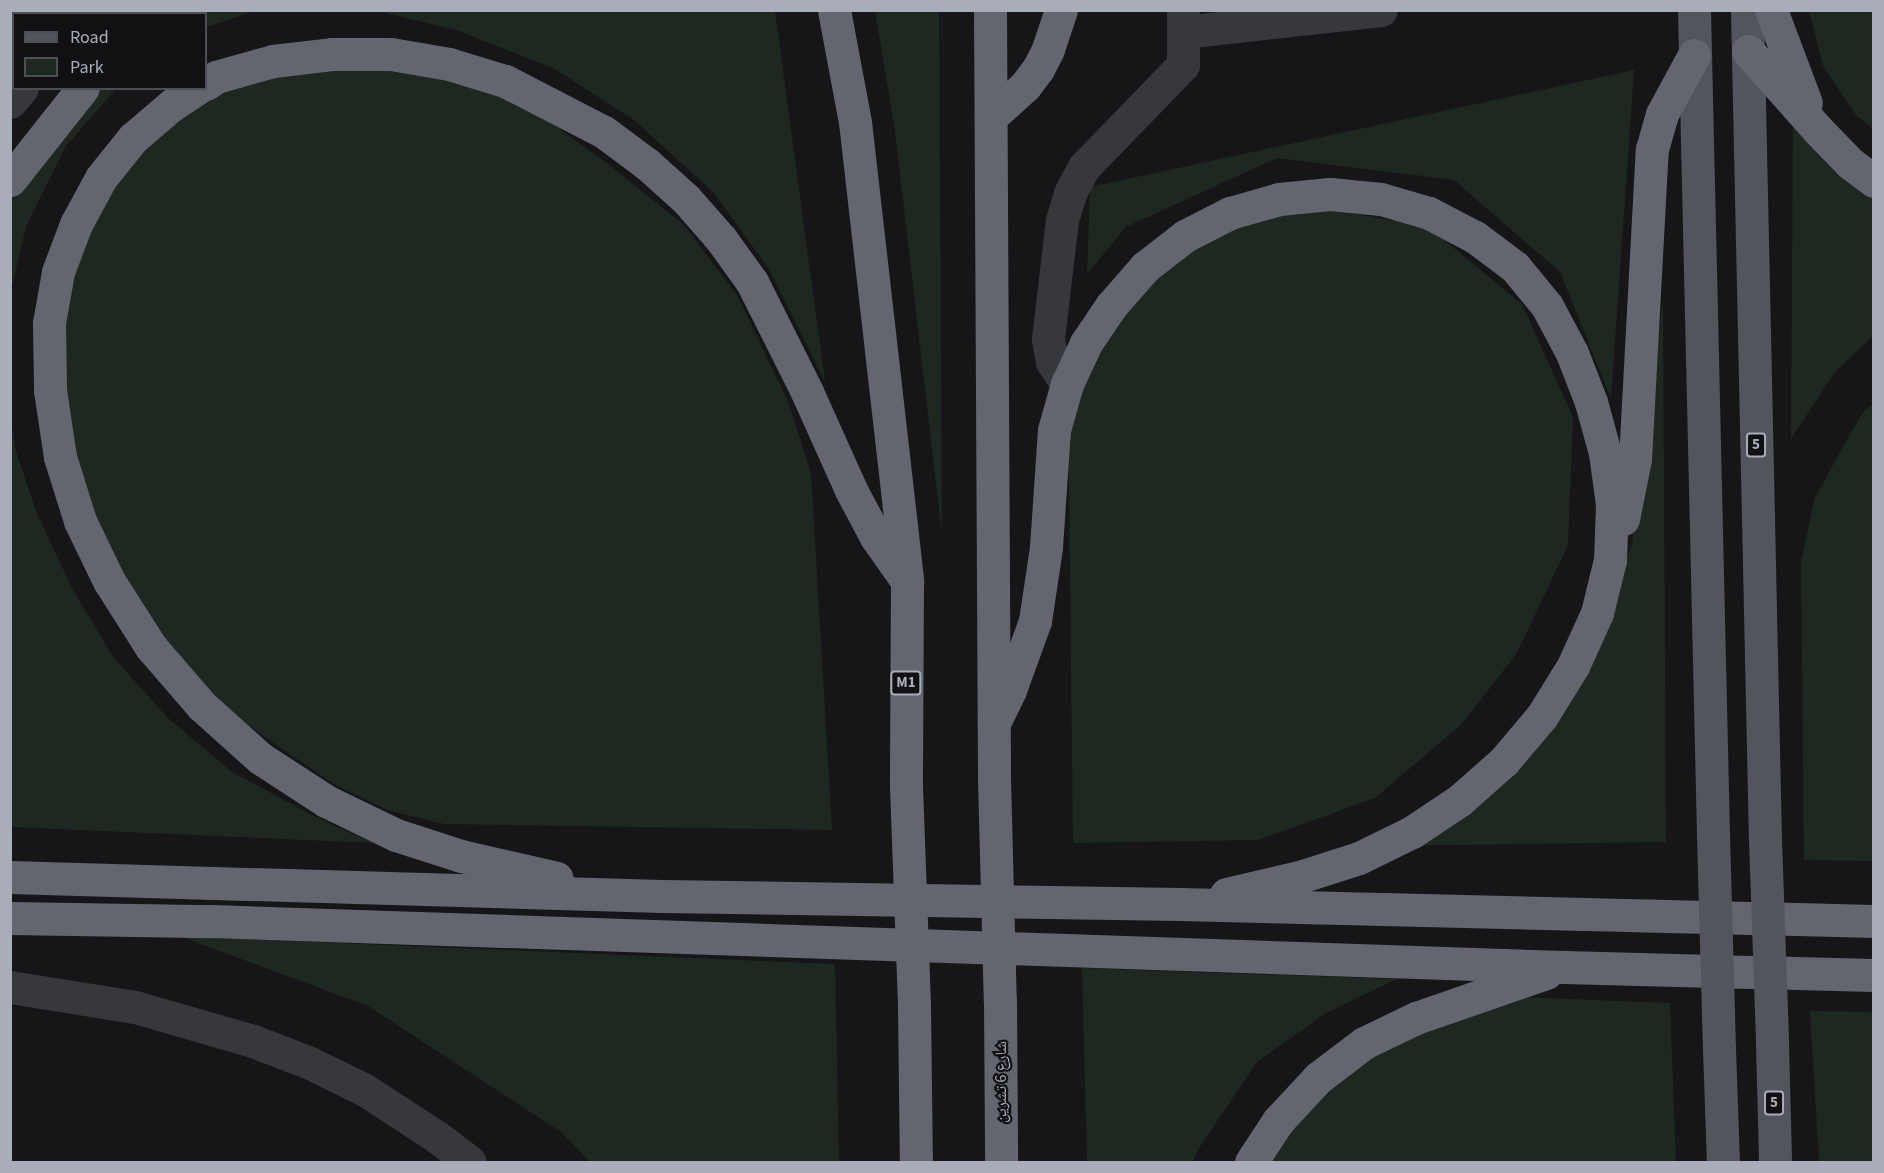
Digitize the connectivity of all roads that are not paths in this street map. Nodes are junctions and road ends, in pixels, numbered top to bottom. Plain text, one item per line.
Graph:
1 (834, 10) edge
2 (990, 10) edge
3 (1061, 10) edge
4 (1381, 10) edge
5 (1694, 10) edge
6 (1747, 10) edge
7 (1771, 10) edge
8 (1238, 18) edge
9 (1183, 21) edge
10 (1748, 51) junction
11 (1694, 56) junction
12 (207, 83) edge
13 (20, 90) edge
14 (81, 90) edge
15 (195, 90) edge
16 (10, 102) edge
17 (992, 116) junction
18 (1817, 129) junction
19 (10, 180) edge
20 (1874, 182) edge
21 (1067, 384) junction
22 (1610, 560) junction
23 (907, 581) junction
24 (994, 723) junction
25 (10, 877) edge
26 (662, 896) junction
27 (1180, 904) junction
28 (10, 918) edge
29 (1874, 921) edge
30 (1564, 967) junction
31 (1874, 975) edge
32 (10, 987) edge
33 (470, 1162) edge
34 (916, 1162) edge
35 (1001, 1162) edge
36 (1251, 1162) edge
37 (1723, 1162) edge
38 (1775, 1162) edge

1 - 23 highway
2 - 17 highway, شارع 6 تشرين
3 - 17 highway
4 - 8 street
5 - 11 main road
6 - 10 main road, 5
7 - 18 highway
8 - 9 street
9 - 21 street
10 - 18 highway
10 - 38 main road, 5, bridge
11 - 22 highway
11 - 37 main road, bridge
12 - 23 highway
13 - 16 street
14 - 19 highway
15 - 26 highway
17 - 24 highway, شارع 6 تشرين
18 - 20 highway
21 - 22 highway
21 - 24 highway
22 - 27 highway
23 - 34 highway, M1, bridge
24 - 35 highway, شارع 6 تشرين, bridge
25 - 26 highway
26 - 27 highway
27 - 29 highway
28 - 30 highway
30 - 31 highway
30 - 36 highway
32 - 33 street

